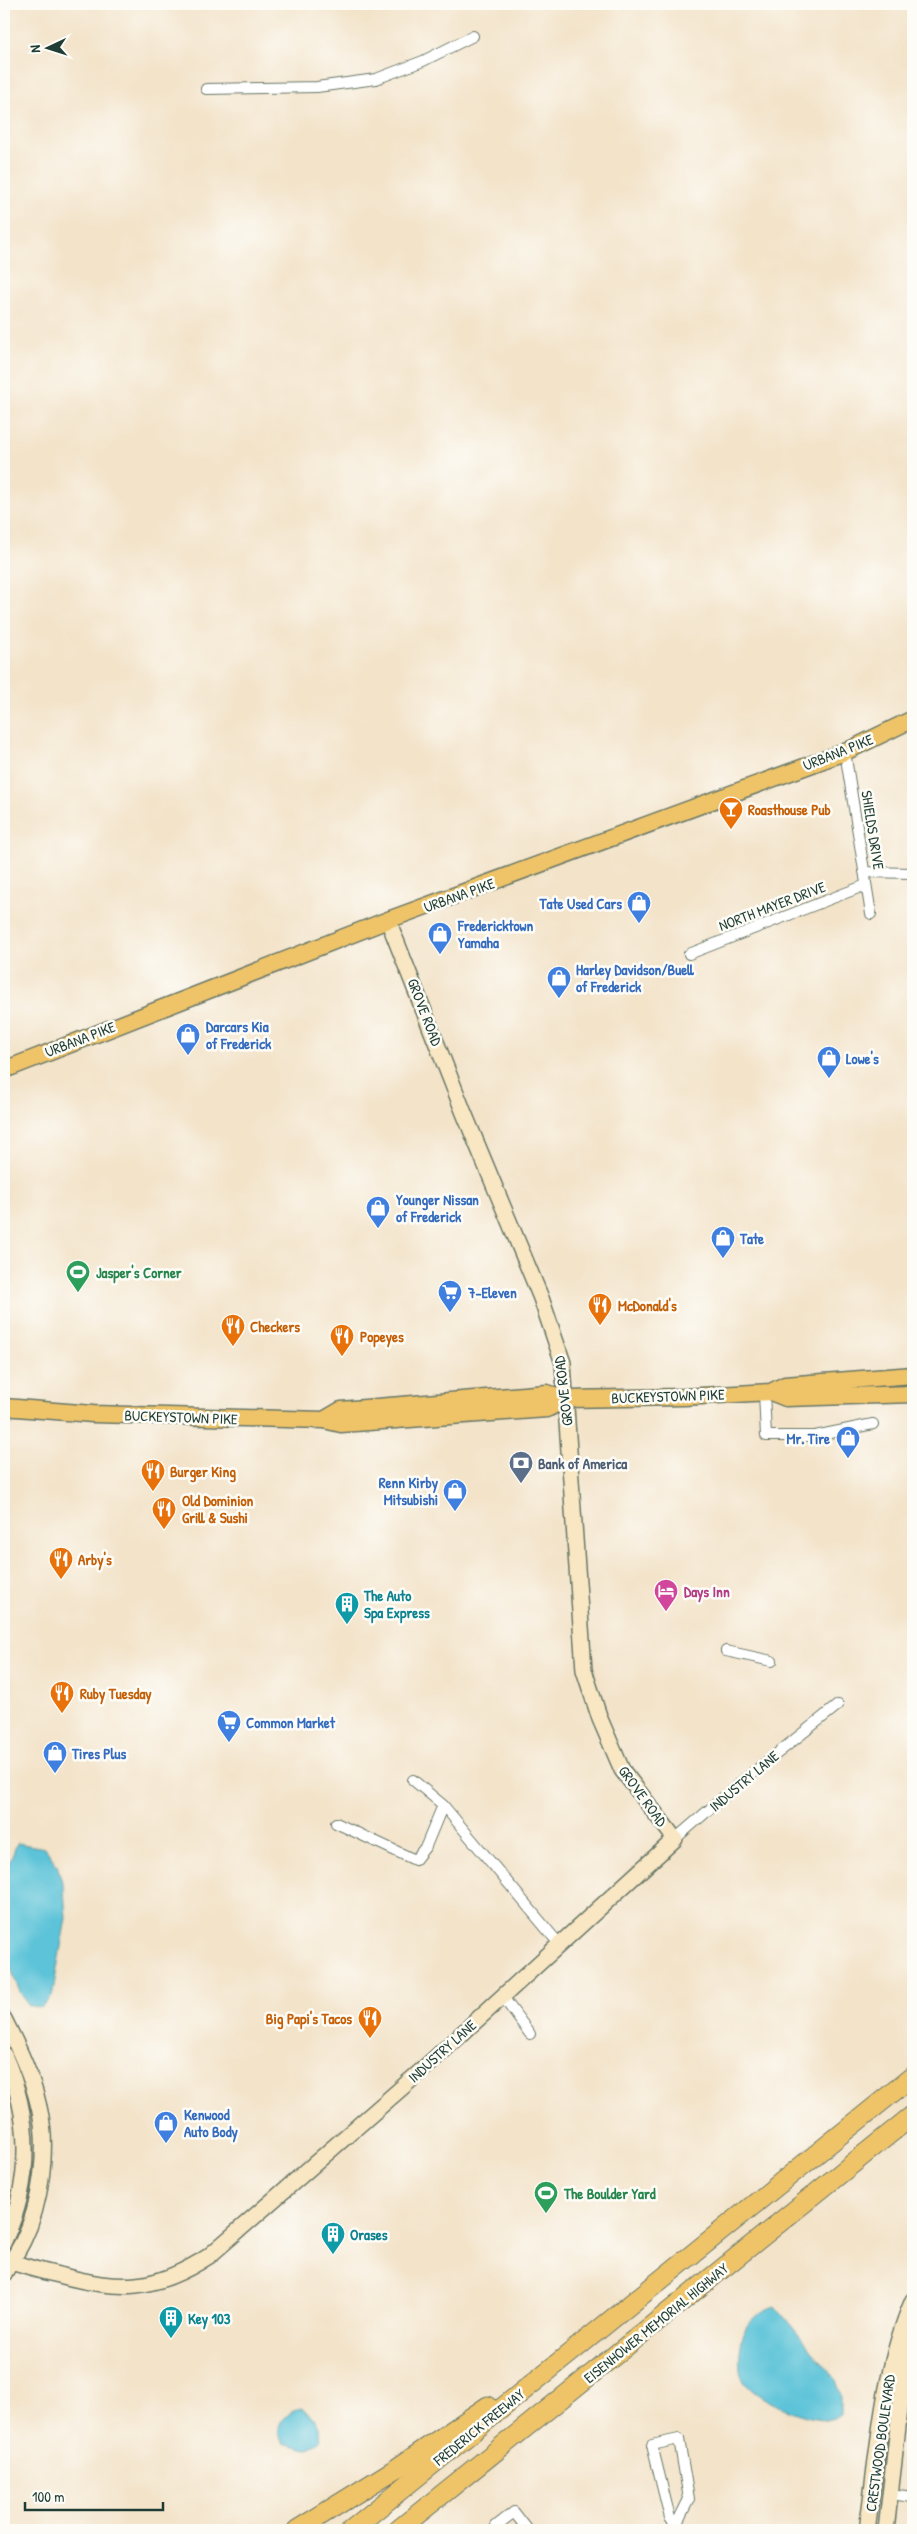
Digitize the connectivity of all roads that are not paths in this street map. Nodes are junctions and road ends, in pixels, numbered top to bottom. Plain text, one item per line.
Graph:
1 (473, 36) dead end
2 (206, 89) dead end
3 (913, 719) edge
4 (845, 752) junction
5 (864, 872) junction
6 (913, 873) edge
7 (866, 886) junction
8 (871, 914) dead end
9 (388, 920) junction
10 (689, 954) dead end
11 (4, 1070) edge
12 (913, 1375) edge
13 (767, 1392) junction
14 (913, 1394) edge
15 (566, 1399) junction
16 (4, 1408) edge
17 (39, 1412) junction
18 (4, 1418) edge
19 (873, 1424) dead end
20 (726, 1652) dead end
21 (772, 1661) dead end
22 (838, 1705) dead end
23 (413, 1780) dead end
24 (443, 1805) junction
25 (336, 1822) dead end
26 (675, 1839) junction
27 (560, 1945) junction
28 (503, 1997) junction
29 (4, 2018) edge
30 (530, 2034) dead end
31 (4, 2055) edge
32 (913, 2076) edge
33 (913, 2115) edge
34 (4, 2241) edge
35 (6, 2265) edge
36 (913, 2300) edge
37 (606, 2324) junction
38 (913, 2338) edge
39 (890, 2494) junction
40 (913, 2497) edge
41 (676, 2528) edge
42 (297, 2530) edge
43 (351, 2530) edge
44 (398, 2530) edge
45 (500, 2530) edge
46 (528, 2530) edge
47 (867, 2530) edge
48 (886, 2530) edge

1 - 2 street
3 - 4 main road, URBANA PIKE
4 - 5 street, SHIELDS DRIVE
4 - 9 main road, URBANA PIKE
5 - 6 street
5 - 7 street, SHIELDS DRIVE
7 - 8 street, SHIELDS DRIVE
7 - 10 street, NORTH MAYER DRIVE
9 - 11 main road, URBANA PIKE
9 - 15 street, GROVE ROAD
12 - 13 main road, BUCKEYSTOWN PIKE
13 - 14 main road, BUCKEYSTOWN PIKE
13 - 15 main road, BUCKEYSTOWN PIKE
13 - 19 street
15 - 17 main road, BUCKEYSTOWN PIKE
15 - 26 street, GROVE ROAD
16 - 17 main road, BUCKEYSTOWN PIKE
17 - 18 main road, BUCKEYSTOWN PIKE
20 - 21 street
22 - 26 street, INDUSTRY LANE
23 - 24 street
24 - 25 street
24 - 27 street
26 - 27 street, INDUSTRY LANE
27 - 28 street, INDUSTRY LANE
28 - 30 street
28 - 35 street, INDUSTRY LANE
29 - 35 street
31 - 34 street
32 - 37 highway, EISENHOWER MEMORIAL HIGHWAY
33 - 44 highway, EISENHOWER MEMORIAL HIGHWAY
36 - 47 street, CRESTWOOD BOULEVARD
37 - 42 highway
37 - 43 highway, FREDERICK FREEWAY
38 - 39 street, CRESTWOOD BOULEVARD
39 - 40 street
39 - 48 street, CRESTWOOD BOULEVARD
41 - 41 street
45 - 46 street

